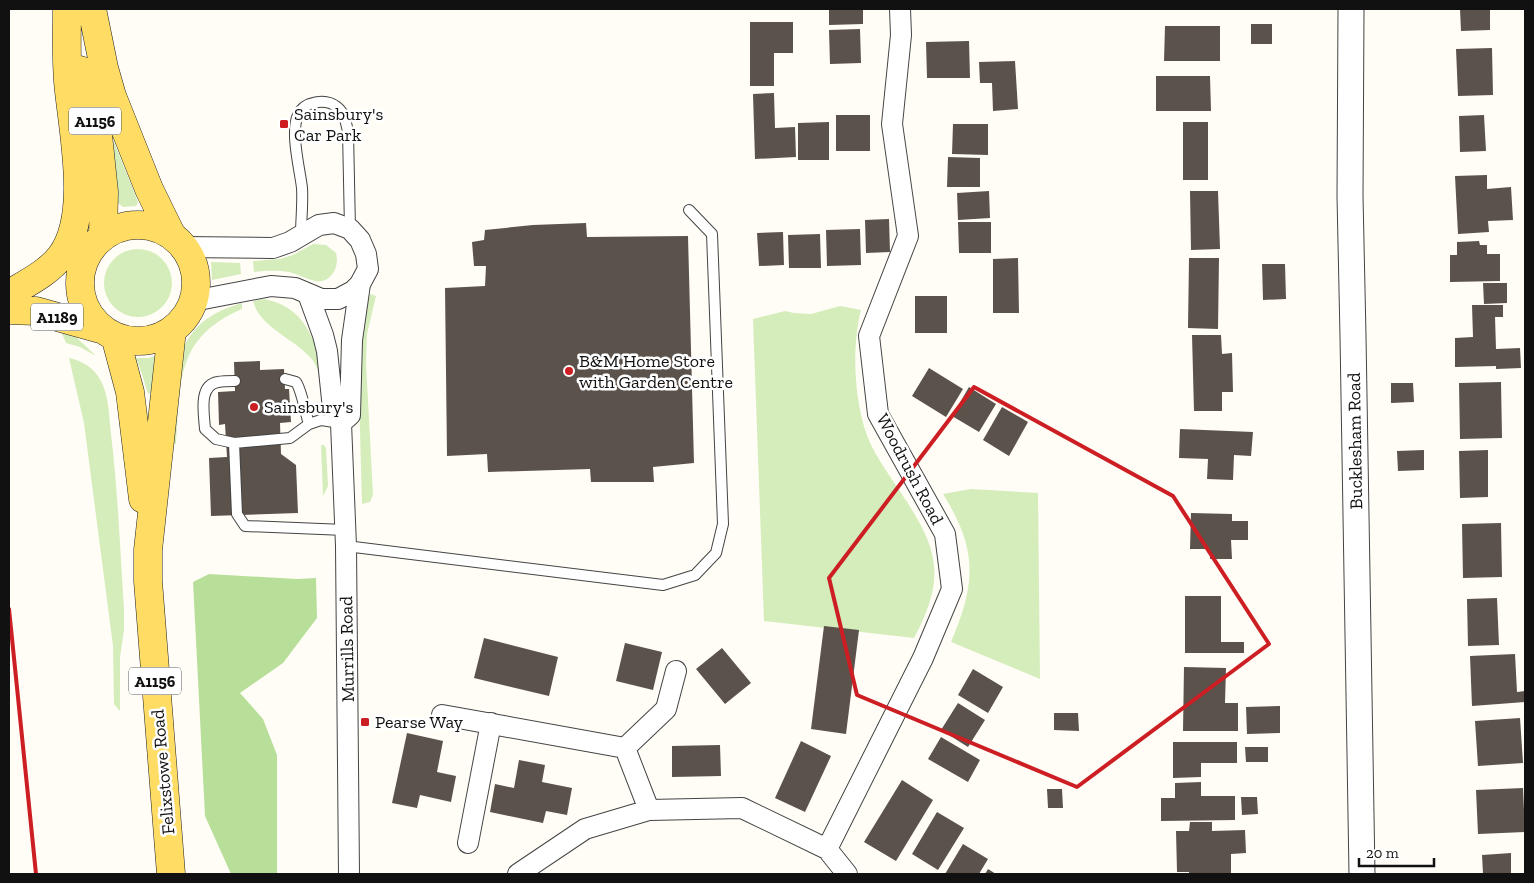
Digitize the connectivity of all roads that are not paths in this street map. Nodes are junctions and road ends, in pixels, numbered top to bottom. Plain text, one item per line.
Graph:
1 (68, 9) edge
2 (92, 9) edge
3 (900, 9) edge
4 (1351, 9) edge
5 (689, 210) dead end
6 (350, 229) junction
7 (301, 235) junction
8 (103, 236) junction
9 (178, 242) junction
10 (81, 269) junction
11 (360, 284) junction
12 (308, 294) junction
13 (9, 296) edge
14 (193, 301) junction
15 (9, 310) edge
16 (172, 330) junction
17 (110, 333) junction
18 (285, 379) dead end
19 (235, 381) dead end
20 (341, 423) junction
21 (309, 424) junction
22 (234, 443) junction
23 (345, 538) junction
24 (148, 550) junction
25 (676, 671) dead end
26 (442, 715) dead end
27 (491, 723) junction
28 (625, 748) junction
29 (649, 810) junction
30 (468, 843) dead end
31 (827, 848) junction
32 (171, 874) edge
33 (349, 874) edge
34 (518, 874) edge
35 (847, 874) edge
36 (1362, 874) edge

1 - 8 main road, A1156
1 - 13 main road
2 - 9 main road, A1156
3 - 31 street, Woodrush Road
4 - 36 street, Bucklesham Road
5 - 23 lane
6 - 7 street
6 - 7 lane
6 - 11 street, Murrills Road
7 - 9 street
8 - 9 main road
8 - 10 main road
9 - 14 main road
10 - 13 main road, A1189
10 - 17 main road
11 - 12 street
11 - 20 street, Murrills Road
12 - 14 street
12 - 20 street, Murrills Road
14 - 16 main road
15 - 17 main road, A1189
16 - 17 main road
16 - 24 main road, Felixstowe Road / A1156
17 - 24 main road, Felixstowe Road / A1156
18 - 21 lane
19 - 22 lane
20 - 21 lane
20 - 23 street, Murrills Road
21 - 22 lane
22 - 23 lane
23 - 33 street, Murrills Road
24 - 32 main road, Felixstowe Road / A1156
25 - 28 street
26 - 27 street
27 - 28 street
27 - 30 street
28 - 29 street
29 - 31 street
29 - 34 street
31 - 35 street

